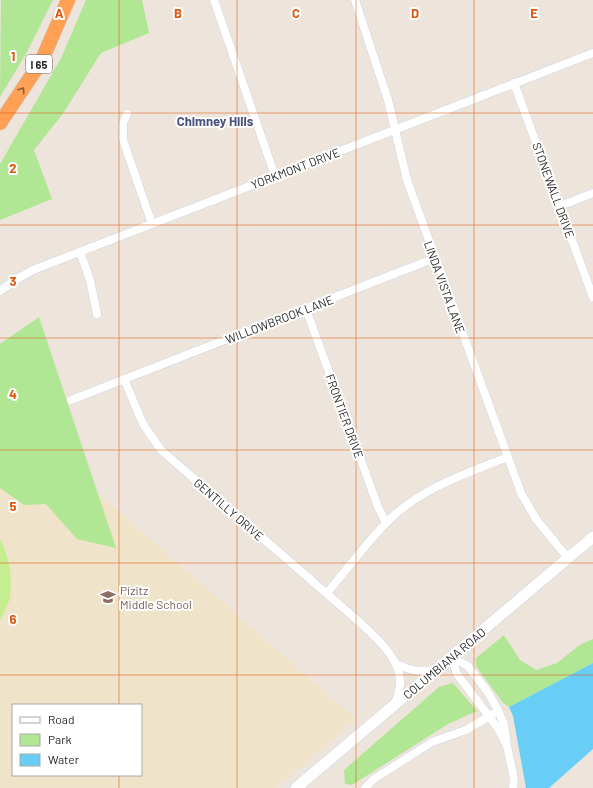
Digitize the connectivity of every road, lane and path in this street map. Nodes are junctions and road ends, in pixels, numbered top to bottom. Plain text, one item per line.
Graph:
1 (68, 0) edge
2 (214, 0) edge
3 (365, 0) edge
4 (356, 2) edge
5 (593, 52) edge
6 (514, 83) junction
7 (127, 114) dead end
8 (0, 123) edge
9 (394, 129) junction
10 (275, 176) junction
11 (593, 193) edge
12 (560, 206) junction
13 (152, 224) junction
14 (80, 252) junction
15 (435, 258) junction
16 (0, 291) edge
17 (593, 297) edge
18 (306, 309) junction
19 (98, 314) dead end
20 (124, 379) junction
21 (72, 400) dead end
22 (508, 457) junction
23 (386, 523) junction
24 (593, 537) edge
25 (568, 558) junction
26 (327, 593) junction
27 (451, 657) junction
28 (395, 663) junction
29 (436, 670) junction
30 (395, 704) junction
31 (498, 710) junction
32 (489, 716) junction
33 (507, 746) junction
34 (296, 788) edge
35 (365, 788) edge
36 (513, 788) edge

8 -> 1 highway, I 65
2 - 10 street
3 - 4 street
4 - 9 street, LINDA VISTA LANE
5 - 6 street, YORKMONT DRIVE
6 - 9 street, YORKMONT DRIVE
6 - 12 street, STONEWALL DRIVE
7 - 13 street
9 - 10 street, YORKMONT DRIVE
9 - 15 street, LINDA VISTA LANE
10 - 13 street, YORKMONT DRIVE
11 - 12 street
12 - 17 street, STONEWALL DRIVE
13 - 14 street, YORKMONT DRIVE
14 - 16 street, YORKMONT DRIVE
14 - 19 street
15 - 18 street, WILLOWBROOK LANE
15 - 22 street, LINDA VISTA LANE
18 - 20 street, WILLOWBROOK LANE
18 - 23 street, FRONTIER DRIVE
20 - 21 street
20 - 26 street, GENTILLY DRIVE
22 - 23 street
22 - 25 street, LINDA VISTA LANE
23 - 26 street
24 - 25 main road, COLUMBIANA ROAD
25 - 27 main road, COLUMBIANA ROAD
26 - 28 street, GENTILLY DRIVE
27 - 29 main road, COLUMBIANA ROAD
27 - 31 street
27 - 32 street
28 - 29 street, GENTILLY DRIVE
28 - 30 street, GENTILLY DRIVE
29 - 30 main road, COLUMBIANA ROAD
30 - 34 main road, COLUMBIANA ROAD
31 - 32 street
31 - 33 street
32 - 33 street
32 - 35 street
33 - 36 street

